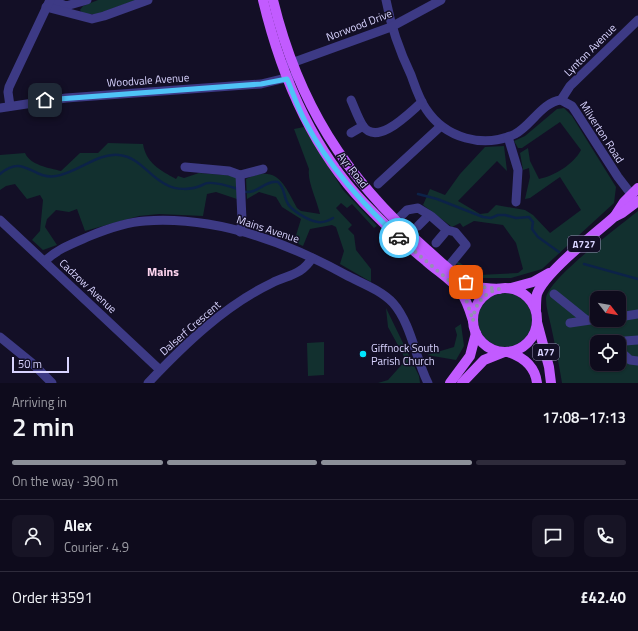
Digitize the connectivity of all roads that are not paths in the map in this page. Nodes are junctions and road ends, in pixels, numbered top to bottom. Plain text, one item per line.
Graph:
1 (87, 0) edge
2 (148, 0) edge
3 (263, 0) edge
4 (273, 0) edge
5 (386, 0) edge
6 (441, 0) edge
7 (49, 2) edge
8 (638, 20) edge
9 (391, 27) junction
10 (293, 63) junction
11 (283, 67) junction
12 (292, 77) junction
13 (351, 100) dead end
14 (561, 100) junction
15 (422, 102) junction
16 (10, 106) junction
17 (0, 108) edge
18 (363, 126) junction
19 (440, 126) junction
20 (351, 133) dead end
21 (508, 136) junction
22 (428, 138) junction
23 (434, 145) dead end
24 (185, 167) dead end
25 (263, 169) dead end
26 (240, 174) junction
27 (378, 184) dead end
28 (636, 194) edge
29 (516, 202) dead end
30 (429, 215) junction
31 (0, 220) edge
32 (396, 221) junction
33 (418, 226) dead end
34 (447, 230) junction
35 (240, 232) junction
36 (398, 236) junction
37 (436, 243) dead end
38 (312, 258) junction
39 (45, 261) junction
40 (448, 267) junction
41 (555, 270) junction
42 (510, 288) junction
43 (499, 289) junction
44 (554, 294) dead end
45 (638, 314) edge
46 (626, 316) edge
47 (537, 317) junction
48 (585, 319) junction
49 (590, 319) edge
50 (473, 321) junction
51 (570, 323) dead end
52 (476, 333) junction
53 (638, 340) edge
54 (626, 341) edge
55 (2, 343) edge
56 (506, 352) junction
57 (626, 356) edge
58 (638, 361) edge
59 (160, 370) junction
60 (52, 383) edge
61 (148, 383) edge
62 (428, 383) edge
63 (450, 383) edge
64 (462, 383) edge
65 (537, 383) edge
66 (551, 383) edge

1 - 7 street
2 - 7 street
3 - 11 main road, Ayr Road
4 - 10 main road, Ayr Road
5 - 9 street
6 - 9 street, Norwood Drive
7 - 16 street
8 - 14 street, Lynton Avenue
9 - 10 street, Norwood Drive
9 - 15 street
10 - 11 street, Norwood Drive
10 - 12 main road, Ayr Road
11 - 12 main road, Ayr Road
12 - 16 street, Woodvale Avenue
12 - 32 main road, Ayr Road
12 - 36 main road, Ayr Road
13 - 18 street
14 - 21 street
14 - 28 street, Milverton Road
15 - 18 street
15 - 19 street
16 - 17 street, Woodvale Avenue
18 - 20 street
19 - 21 street
19 - 22 street
21 - 29 street
22 - 23 street
22 - 27 street
24 - 26 street
25 - 26 street
26 - 35 street
28 - 41 main road, A727
30 - 32 street
30 - 33 street
30 - 34 street
31 - 39 street, Cadzow Avenue
32 - 36 street
32 - 40 main road, Ayr Road
34 - 37 street
34 - 40 street
35 - 38 street, Mains Avenue
35 - 39 street, Mains Avenue
36 - 50 main road, Ayr Road
38 - 59 street, Dalserf Crescent
38 - 62 street, Mains Avenue
39 - 59 street, Cadzow Avenue
40 - 43 main road, Ayr Road
41 - 42 main road, A727
41 - 47 main road, A727
42 - 43 main road
42 - 47 main road
43 - 50 main road
44 - 48 street
45 - 46 street
47 - 56 main road
47 - 66 main road, A77
48 - 49 street
48 - 51 street
50 - 52 main road
52 - 56 main road
52 - 63 main road
53 - 54 street
55 - 60 street
56 - 64 main road
56 - 65 main road, A77
57 - 58 street
59 - 61 street, Dalserf Crescent

